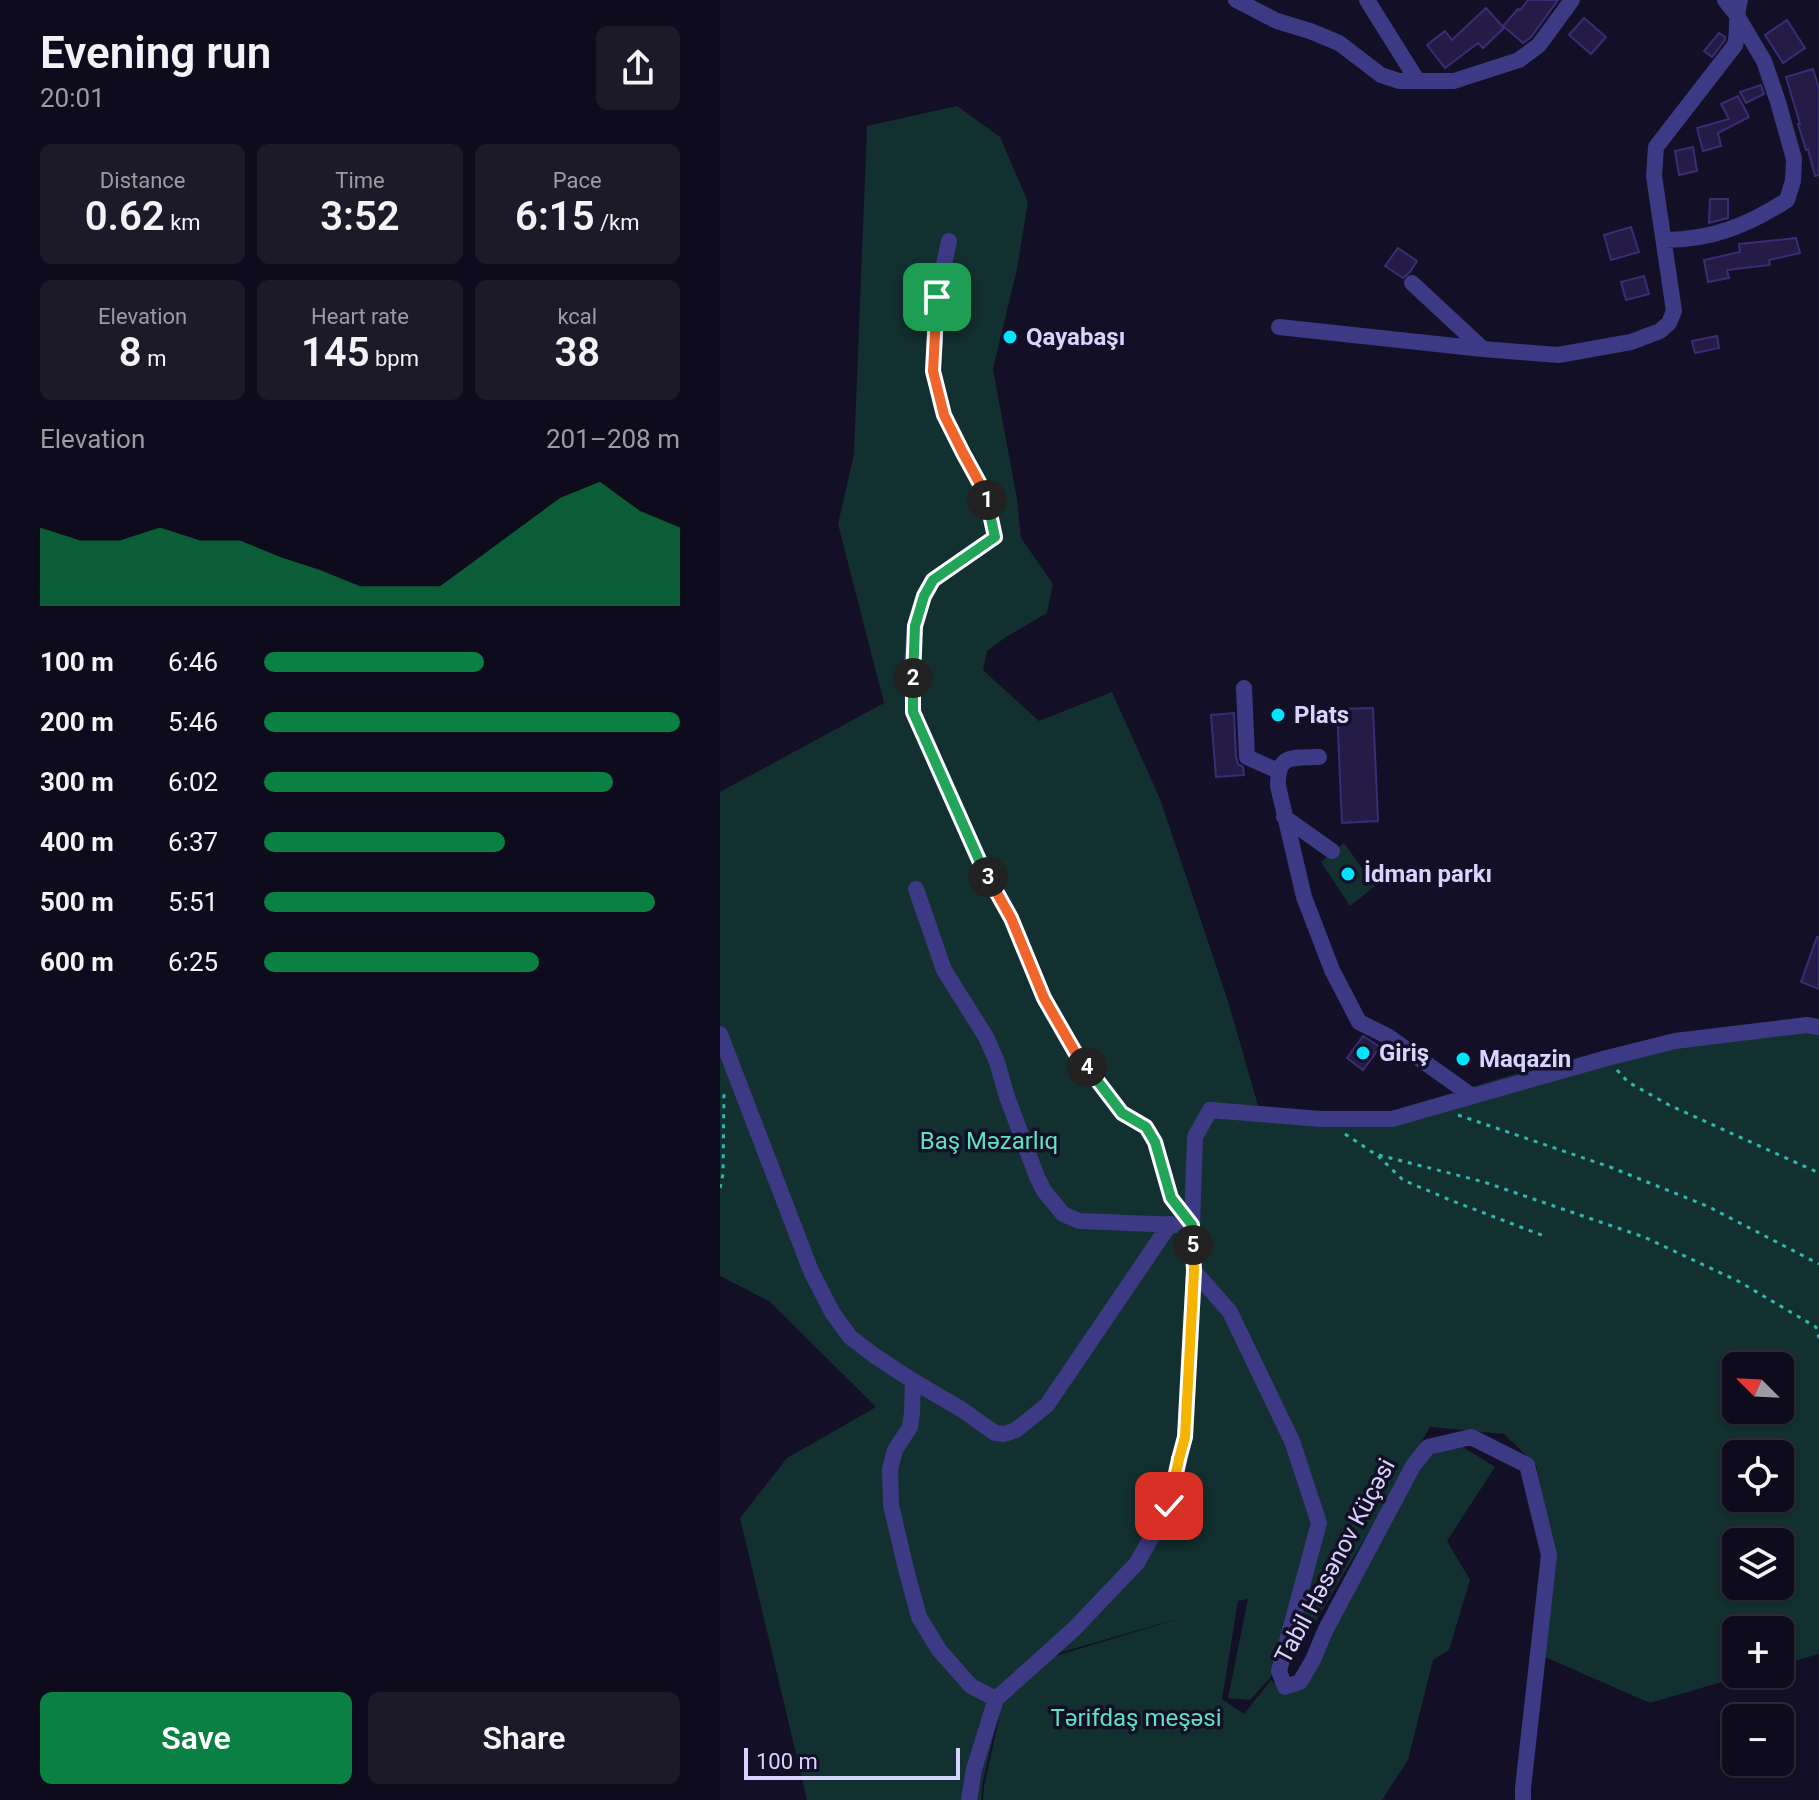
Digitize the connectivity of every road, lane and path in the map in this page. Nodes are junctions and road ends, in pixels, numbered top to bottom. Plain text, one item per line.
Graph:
1 (1236, 0) edge
2 (1367, 0) edge
3 (1572, 0) edge
4 (1725, 0) edge
5 (1738, 7) edge
6 (1417, 80) junction
7 (1665, 240) junction
8 (949, 241) dead end
9 (1412, 283) dead end
10 (1279, 327) dead end
11 (1483, 349) junction
12 (1244, 688) dead end
13 (1319, 757) dead end
14 (1278, 771) junction
15 (1284, 817) junction
16 (1332, 851) dead end
17 (916, 889) dead end
18 (1819, 1027) edge
19 (720, 1034) edge
20 (1607, 1058) junction
21 (724, 1088) dead end
22 (1472, 1096) junction
23 (1436, 1106) junction
24 (1321, 1119) junction
25 (1375, 1154) junction
26 (1819, 1173) edge
27 (720, 1188) edge
28 (1170, 1224) junction
29 (1192, 1225) junction
30 (1544, 1236) dead end
31 (1819, 1264) edge
32 (1194, 1271) junction
33 (1819, 1338) edge
34 (913, 1381) junction
35 (996, 1699) junction
36 (969, 1800) edge
37 (1523, 1800) edge

1 - 6 street
2 - 6 street
3 - 6 street
4 - 5 street
5 - 7 street
5 - 7 street
7 - 11 street
8 - 29 street
9 - 11 street
10 - 11 street
12 - 14 street
13 - 14 street
14 - 15 street
15 - 16 street
15 - 22 street
17 - 28 street
18 - 20 street
19 - 34 street
20 - 22 street
20 - 26 path
21 - 27 path
22 - 23 street
23 - 24 street
23 - 31 path
24 - 25 path
24 - 29 street
25 - 30 path
25 - 33 path
28 - 29 street
28 - 34 street
29 - 32 street
32 - 35 street
32 - 37 street, Tabil Həsənov Küçəsi
34 - 35 street
35 - 36 street

